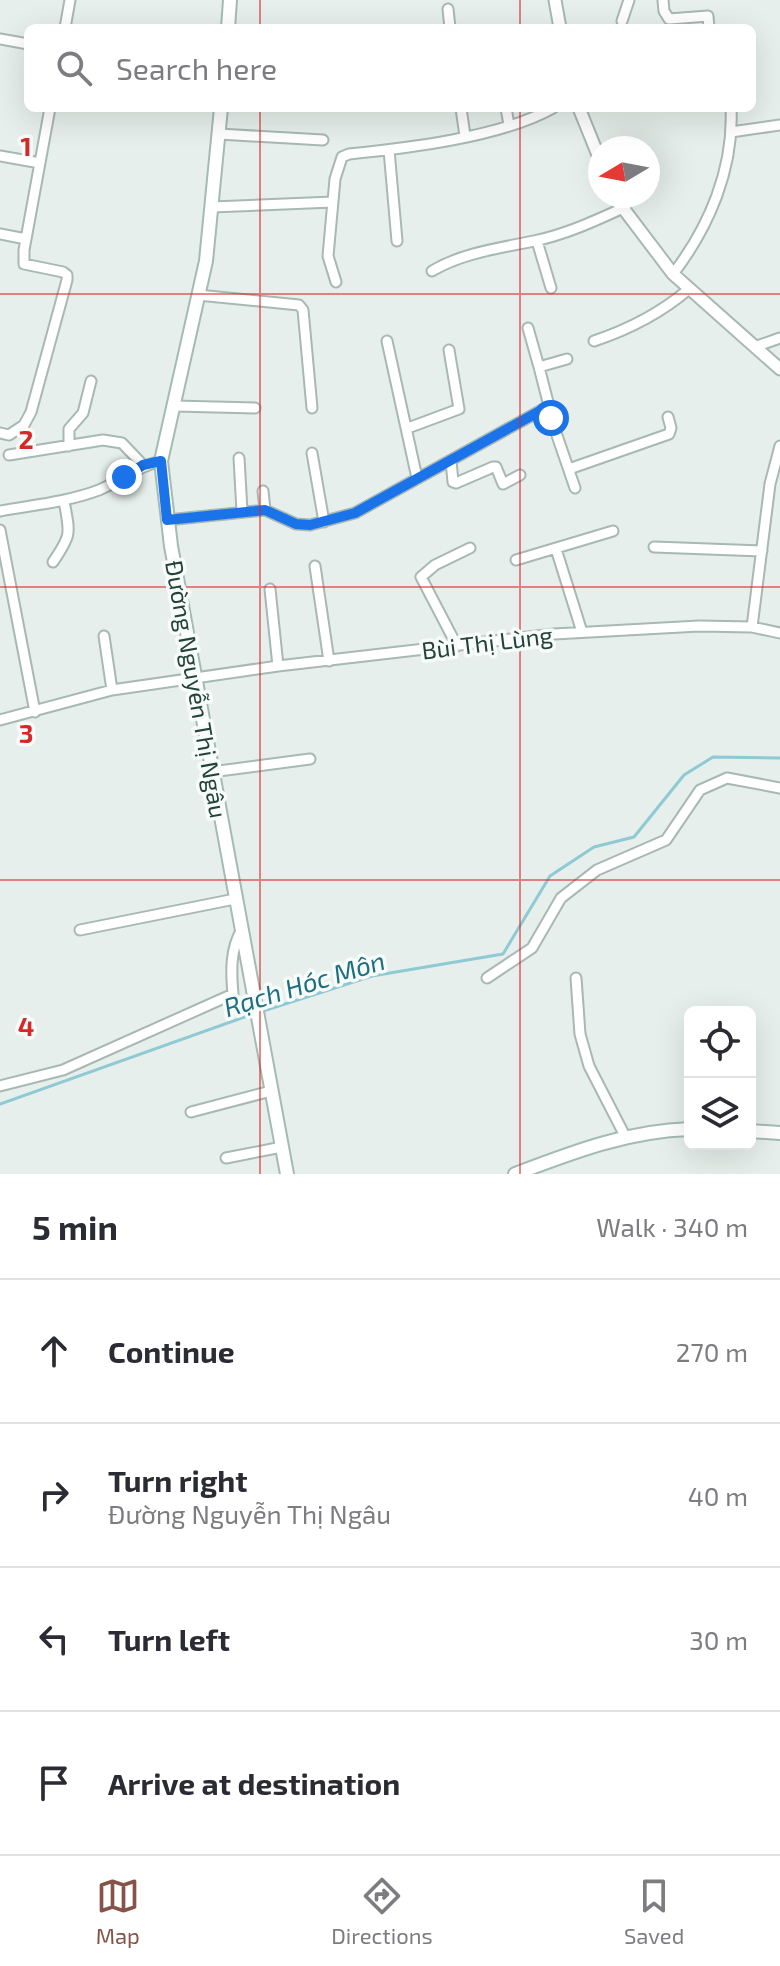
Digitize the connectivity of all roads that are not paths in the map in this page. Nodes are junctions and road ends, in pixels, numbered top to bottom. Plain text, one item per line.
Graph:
1 (70, 0) edge
2 (230, 0) edge
3 (555, 0) edge
4 (629, 0) edge
5 (663, 0) edge
6 (448, 9) dead end
7 (622, 21) dead end
8 (66, 24) edge
9 (228, 24) edge
10 (450, 24) edge
11 (559, 24) edge
12 (709, 24) edge
13 (0, 39) edge
14 (24, 43) edge
15 (49, 112) edge
16 (221, 112) edge
17 (462, 112) edge
18 (507, 112) edge
19 (543, 112) edge
20 (581, 112) edge
21 (731, 112) edge
22 (509, 125) junction
23 (780, 125) edge
24 (731, 132) junction
25 (219, 134) junction
26 (465, 136) junction
27 (590, 136) edge
28 (323, 140) dead end
29 (389, 150) junction
30 (0, 156) edge
31 (40, 163) junction
32 (333, 202) junction
33 (212, 207) junction
34 (623, 208) joint
35 (0, 234) edge
36 (26, 239) junction
37 (397, 241) dead end
38 (537, 241) junction
39 (432, 271) dead end
40 (673, 274) junction
41 (336, 282) dead end
42 (551, 288) dead end
43 (689, 289) junction
44 (198, 295) junction
45 (528, 328) dead end
46 (780, 338) edge
47 (387, 341) dead end
48 (594, 341) dead end
49 (757, 346) junction
50 (449, 350) dead end
51 (567, 359) dead end
52 (539, 367) junction
53 (780, 369) edge
54 (91, 381) dead end
55 (175, 406) junction
56 (549, 406) junction
57 (255, 408) dead end
58 (312, 408) dead end
59 (668, 417) dead end
60 (408, 428) junction
61 (0, 433) edge
62 (69, 446) junction
63 (780, 446) edge
64 (312, 453) dead end
65 (9, 455) dead end
66 (239, 458) dead end
67 (161, 461) junction
68 (451, 461) junction
69 (143, 465) junction
70 (569, 469) junction
71 (520, 475) dead end
72 (417, 478) junction
73 (575, 488) dead end
74 (263, 491) dead end
75 (64, 501) junction
76 (265, 510) junction
77 (0, 511) edge
78 (242, 511) junction
79 (167, 520) junction
80 (324, 522) junction
81 (0, 530) edge
82 (613, 531) dead end
83 (654, 547) dead end
84 (470, 548) dead end
85 (556, 549) junction
86 (762, 551) junction
87 (516, 560) dead end
88 (53, 562) dead end
89 (315, 566) dead end
90 (270, 589) dead end
91 (752, 627) junction
92 (582, 632) junction
93 (780, 633) edge
94 (104, 636) dead end
95 (457, 646) junction
96 (329, 661) junction
97 (278, 666) junction
98 (196, 679) junction
99 (112, 690) junction
100 (35, 712) junction
101 (0, 720) edge
102 (310, 759) dead end
103 (211, 772) junction
104 (780, 788) edge
105 (235, 899) junction
106 (242, 929) junction
107 (80, 930) dead end
108 (487, 978) dead end
109 (576, 978) dead end
110 (0, 1086) edge
111 (271, 1091) junction
112 (191, 1112) dead end
113 (684, 1130) edge
114 (756, 1131) edge
115 (780, 1133) edge
116 (625, 1136) junction
117 (282, 1147) junction
118 (226, 1158) dead end
119 (287, 1174) edge
120 (515, 1174) edge

1 - 8 street
2 - 9 main road
3 - 11 street
4 - 7 street
5 - 12 street
6 - 10 street
13 - 14 street
15 - 31 street
16 - 25 main road, Đường Nguyễn Thị Ngâu
17 - 26 street
18 - 22 street
19 - 22 street
20 - 27 street
21 - 24 street
22 - 26 street
23 - 24 street
24 - 40 street
25 - 28 street
25 - 33 main road, Đường Nguyễn Thị Ngâu
26 - 29 street
29 - 32 street
29 - 37 street
30 - 31 street
31 - 36 street
32 - 33 street
32 - 41 street
33 - 44 main road, Đường Nguyễn Thị Ngâu
34 - 38 street
34 - 40 street
35 - 36 street
36 - 61 street
38 - 39 street
38 - 42 street
40 - 43 street
43 - 48 street
43 - 49 street
44 - 55 main road, Đường Nguyễn Thị Ngâu
44 - 58 street
45 - 52 street
46 - 49 street
47 - 60 street
49 - 53 street
50 - 60 street
51 - 52 street
52 - 56 street
54 - 62 street
55 - 57 street
55 - 67 main road, Đường Nguyễn Thị Ngâu
56 - 68 street
56 - 70 street
59 - 70 street
60 - 72 street
62 - 65 street
62 - 69 street
63 - 86 street
64 - 80 street
66 - 78 street
67 - 69 street
67 - 79 main road, Đường Nguyễn Thị Ngâu
68 - 71 street
68 - 72 street
69 - 75 street
70 - 73 street
72 - 80 street
74 - 76 street
75 - 77 street
75 - 88 street
76 - 78 street
76 - 80 street
78 - 79 street
79 - 98 main road, Đường Nguyễn Thị Ngâu
81 - 100 street
82 - 85 street
83 - 86 street
84 - 95 street
85 - 87 street
85 - 92 street
86 - 91 street
89 - 96 street
90 - 97 street
91 - 92 street, Bùi Thị Lùng
91 - 93 street, Bùi Thị Lùng
92 - 95 street, Bùi Thị Lùng
94 - 99 street
95 - 96 street, Bùi Thị Lùng
96 - 97 street, Bùi Thị Lùng
97 - 98 street, Bùi Thị Lùng
98 - 99 street, Bùi Thị Lùng
98 - 103 main road, Đường Nguyễn Thị Ngâu
99 - 100 street, Bùi Thị Lùng
100 - 101 street, Bùi Thị Lùng
102 - 103 street
103 - 105 main road, Đường Nguyễn Thị Ngâu
104 - 108 street
105 - 106 main road, Đường Nguyễn Thị Ngâu
105 - 107 street
106 - 110 street
106 - 111 main road, Đường Nguyễn Thị Ngâu
109 - 116 street
111 - 112 street
111 - 117 main road
113 - 116 main road
114 - 115 main road
116 - 120 main road
117 - 118 street
117 - 119 main road

